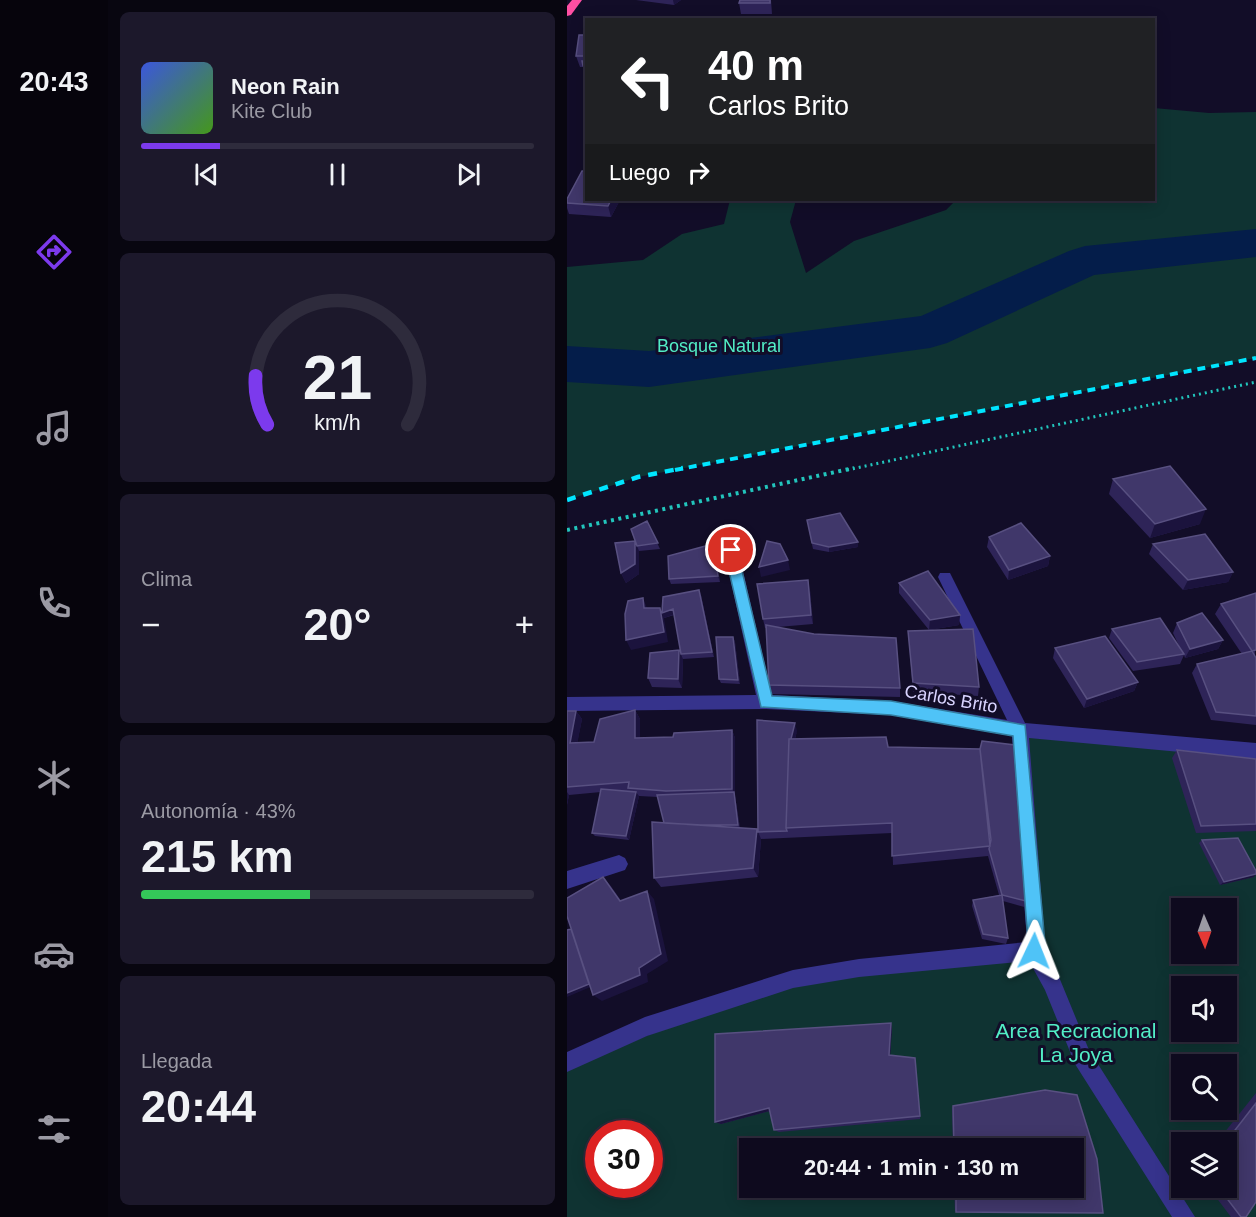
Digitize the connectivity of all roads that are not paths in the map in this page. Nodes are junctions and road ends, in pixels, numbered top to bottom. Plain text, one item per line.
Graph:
1 (577, 0) edge
2 (567, 13) edge
3 (731, 550) dead end
4 (945, 577) dead end
5 (766, 702) junction
6 (567, 704) edge
7 (1020, 730) junction
8 (1256, 751) edge
9 (619, 864) dead end
10 (567, 880) edge
11 (1034, 951) junction
12 (567, 1062) edge
13 (1183, 1217) edge

1 - 2 highway
3 - 5 street
4 - 7 street
5 - 6 street, Carlos Brito
5 - 7 street, Carlos Brito
7 - 8 street, Carlos Brito
7 - 11 street
9 - 10 street
11 - 12 street
11 - 13 street

